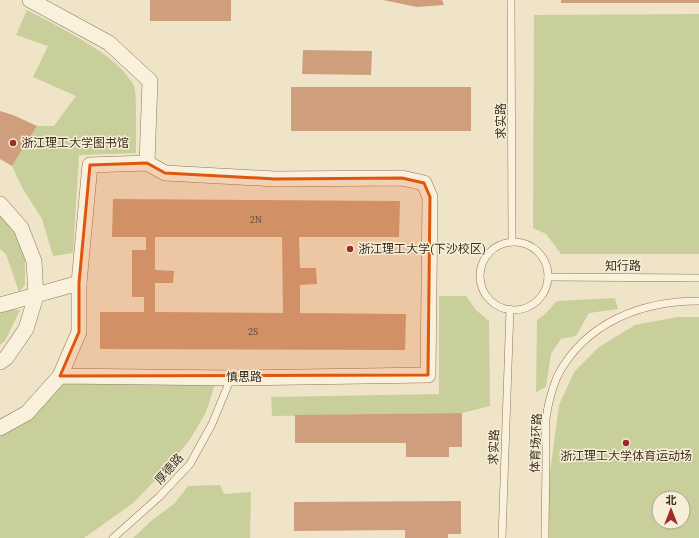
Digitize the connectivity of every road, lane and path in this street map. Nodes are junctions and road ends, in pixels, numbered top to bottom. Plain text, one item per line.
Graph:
1 (30, 0) edge
2 (511, 0) edge
3 (147, 163) junction
4 (0, 204) edge
5 (512, 242) junction
6 (548, 277) junction
7 (699, 278) edge
8 (80, 283) junction
9 (36, 296) junction
10 (699, 301) edge
11 (0, 305) edge
12 (510, 309) junction
13 (0, 362) edge
14 (60, 376) junction
15 (232, 378) junction
16 (0, 428) edge
17 (113, 538) edge
18 (502, 538) edge
19 (545, 538) edge

1 - 3 street
2 - 5 lane, 求实路
3 - 8 street
3 - 15 street, 慎思路
4 - 9 street
5 - 6 lane
5 - 12 lane
6 - 7 lane, 知行路
6 - 12 lane
8 - 9 street
8 - 14 street
9 - 11 street
9 - 13 street
10 - 19 lane, 体育场环路
12 - 18 lane, 求实路
14 - 15 street, 慎思路
14 - 16 street
15 - 17 lane, 厚德路

